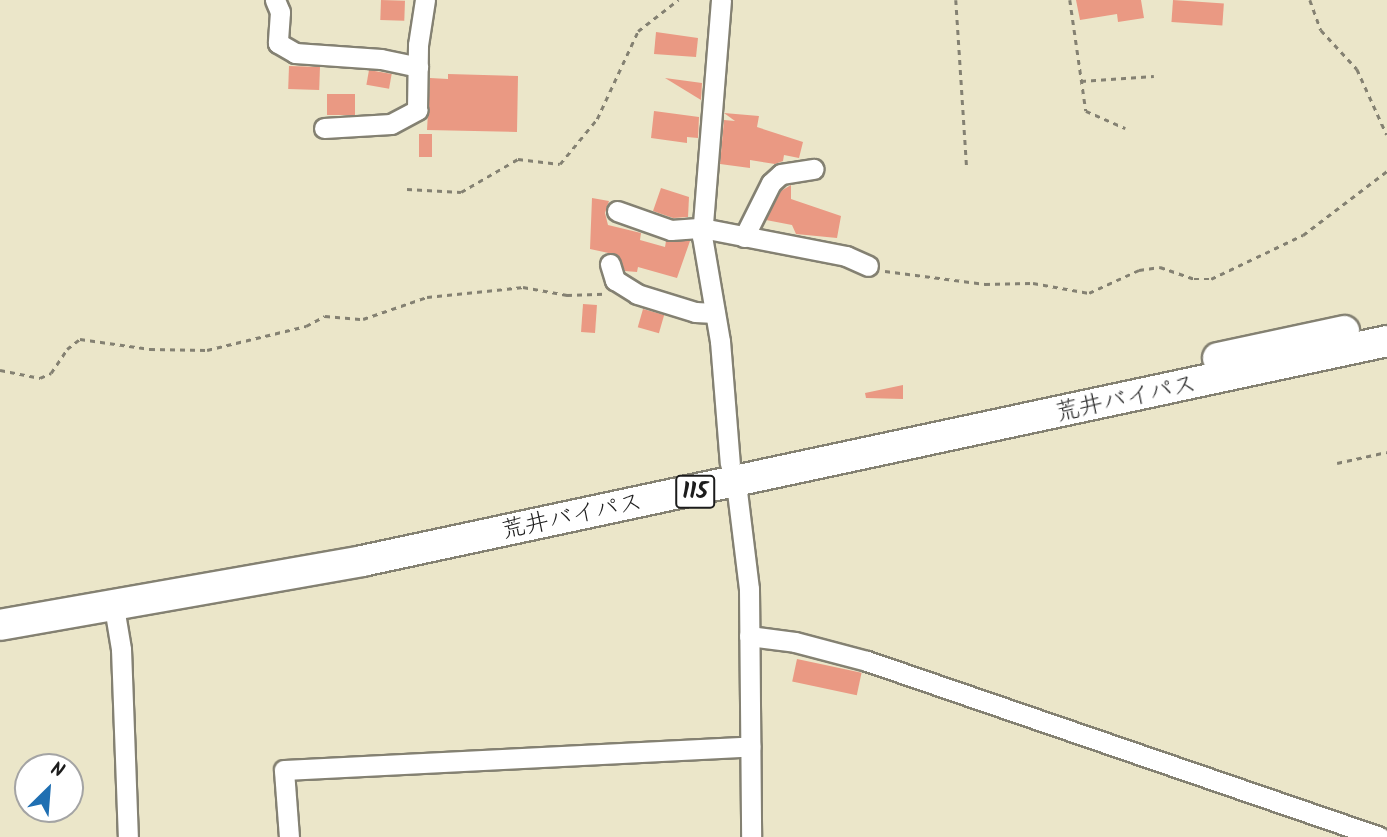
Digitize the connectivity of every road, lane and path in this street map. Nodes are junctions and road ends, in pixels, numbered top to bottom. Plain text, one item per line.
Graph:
1 (275, 0) edge
2 (425, 0) edge
3 (678, 0) edge
4 (721, 0) edge
5 (956, 0) edge
6 (1070, 0) edge
7 (1310, 0) edge
8 (418, 67) junction
9 (1154, 76) dead end
10 (1081, 81) junction
11 (324, 128) dead end
12 (1125, 128) dead end
13 (1387, 135) edge
14 (814, 169) dead end
15 (967, 169) dead end
16 (1387, 171) edge
17 (407, 189) dead end
18 (617, 211) dead end
19 (702, 228) junction
20 (744, 237) junction
21 (610, 264) dead end
22 (868, 266) joint
23 (622, 286) junction
24 (715, 313) junction
25 (1387, 322) edge
26 (1387, 341) edge
27 (0, 370) edge
28 (1387, 452) edge
29 (1337, 463) dead end
30 (733, 473) junction
31 (0, 605) edge
32 (114, 607) junction
33 (0, 625) edge
34 (749, 636) junction
35 (750, 746) junction
36 (128, 837) edge
37 (289, 837) edge
38 (751, 837) edge
39 (1380, 837) edge

1 - 8 street
2 - 8 street
3 - 17 path
4 - 19 street
5 - 15 path
6 - 10 path
7 - 13 path
8 - 11 street
9 - 10 path
10 - 12 path
14 - 20 street
16 - 22 path
18 - 19 street
19 - 20 street
19 - 24 street
20 - 22 street
21 - 23 street
23 - 24 street
23 - 27 path
24 - 30 street
25 - 30 highway, 荒井バイパス / 115
26 - 30 highway, 荒井バイパス / 115
28 - 29 path
30 - 31 highway, 荒井バイパス / 115
30 - 32 highway, 荒井バイパス / 115
30 - 34 street
32 - 33 highway, 荒井バイパス / 115
32 - 36 street
34 - 35 street
34 - 39 street
35 - 37 street
35 - 38 street

